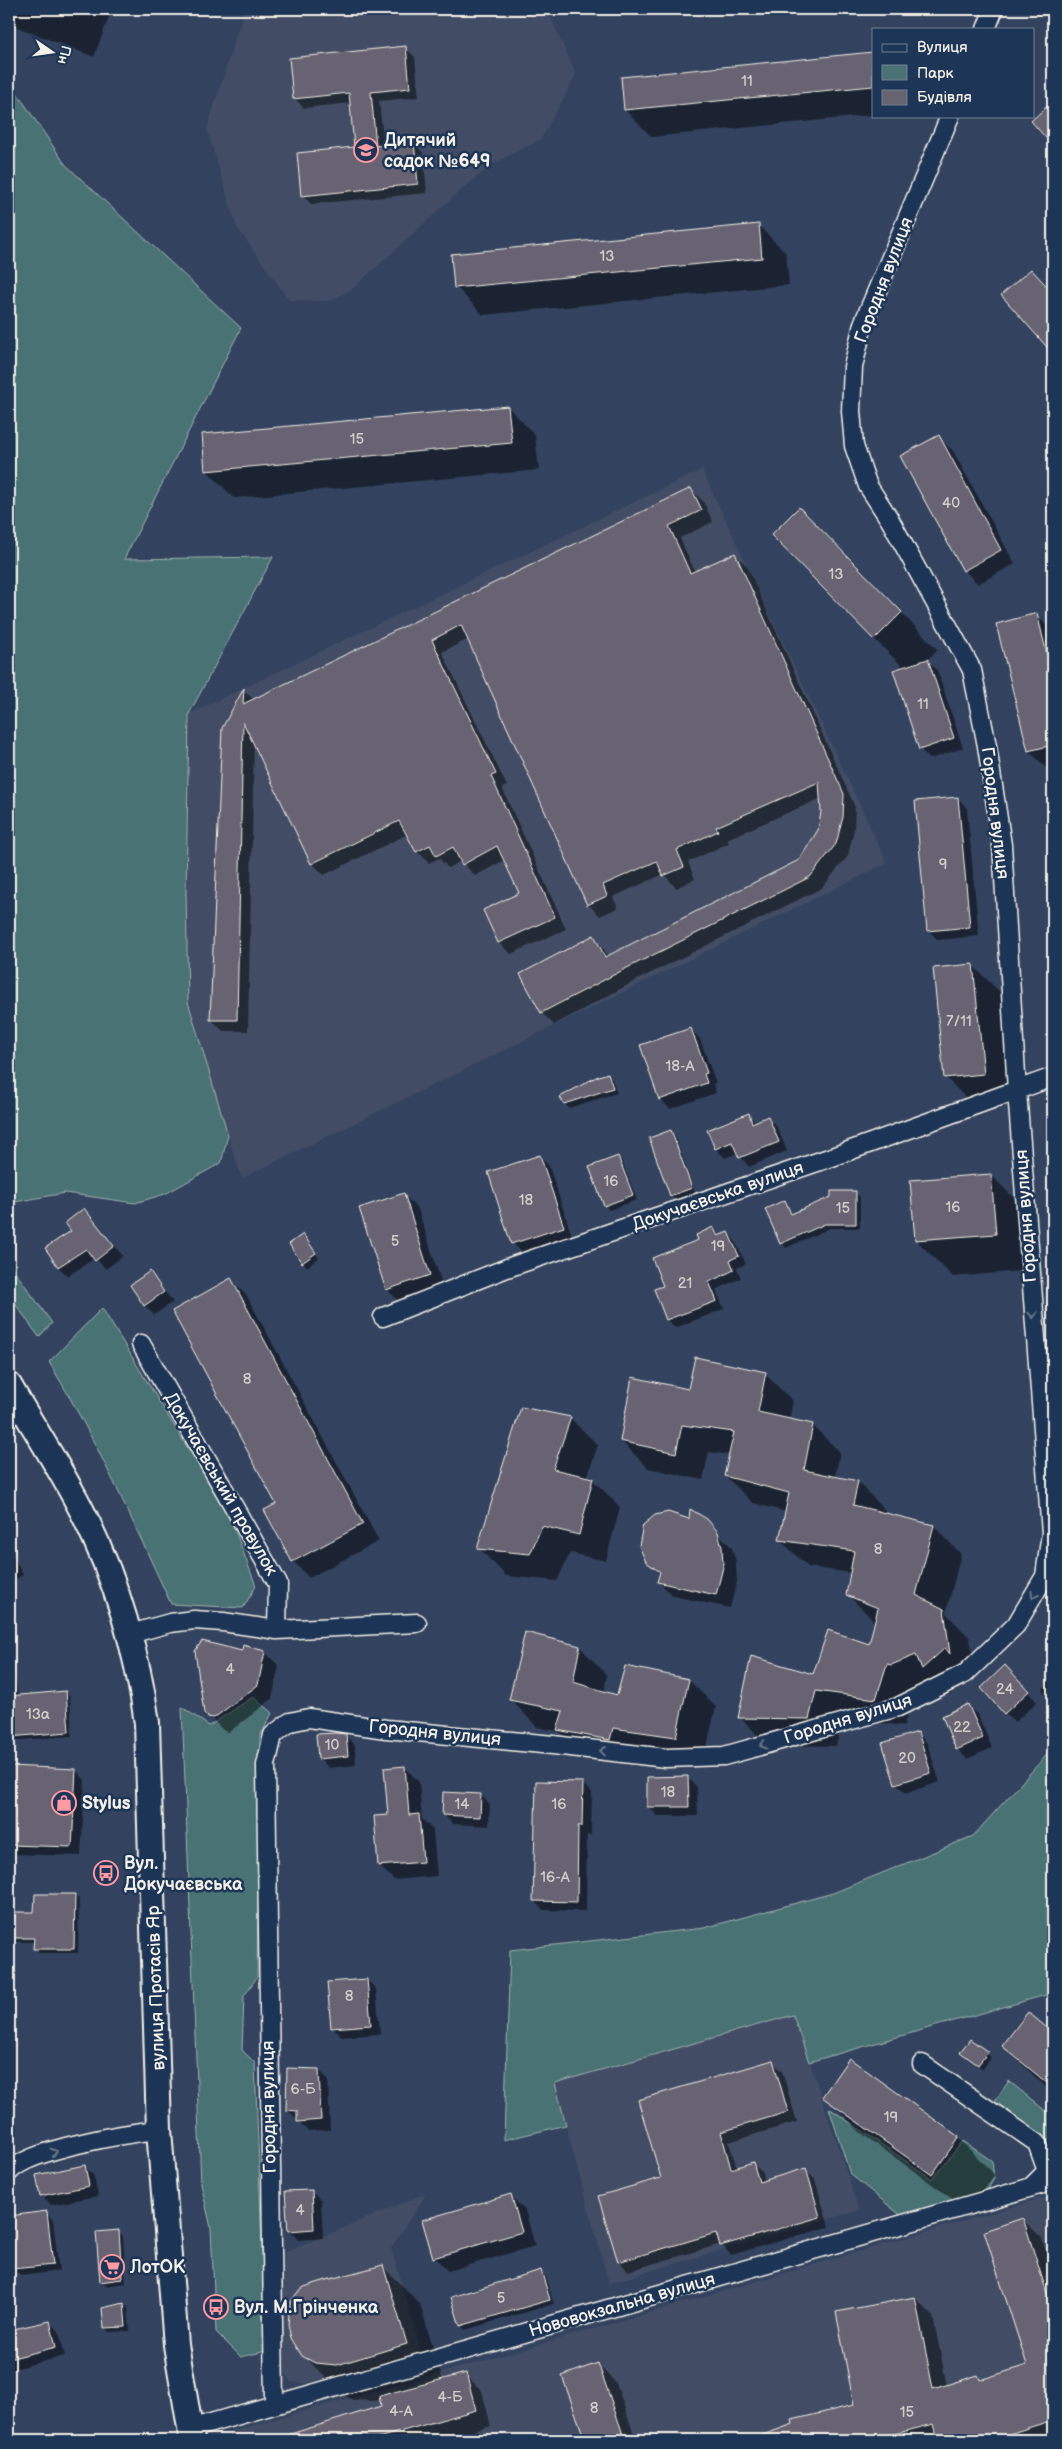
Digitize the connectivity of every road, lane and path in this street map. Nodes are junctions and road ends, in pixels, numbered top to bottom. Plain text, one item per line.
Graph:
1 (994, 9) edge
2 (986, 28) edge
3 (949, 118) edge
4 (1053, 1077) edge
5 (1017, 1091) junction
6 (383, 1317) dead end
7 (141, 1344) dead end
8 (9, 1384) edge
9 (417, 1623) dead end
10 (276, 1630) junction
11 (130, 1634) junction
12 (922, 2064) dead end
13 (159, 2130) junction
14 (9, 2172) edge
15 (1053, 2181) edge
16 (1030, 2187) junction
17 (274, 2404) junction
18 (191, 2435) edge

1 - 2 street
3 - 5 street, Городня вулиця
4 - 5 street, Докучаєвська вулиця
5 - 6 street, Докучаєвська вулиця
5 -> 17 street, Городня вулиця
7 - 10 street, Докучаєвський провулок
8 - 11 main road, вулиця Протасів Яр
9 - 10 street
10 - 11 street
11 - 13 main road, вулиця Протасів Яр
12 - 16 street
14 -> 13 street
13 - 18 main road, вулиця Протасів Яр
15 - 16 street, Нововокзальна вулиця
16 - 17 street, Нововокзальна вулиця
17 - 18 street, Нововокзальна вулиця

